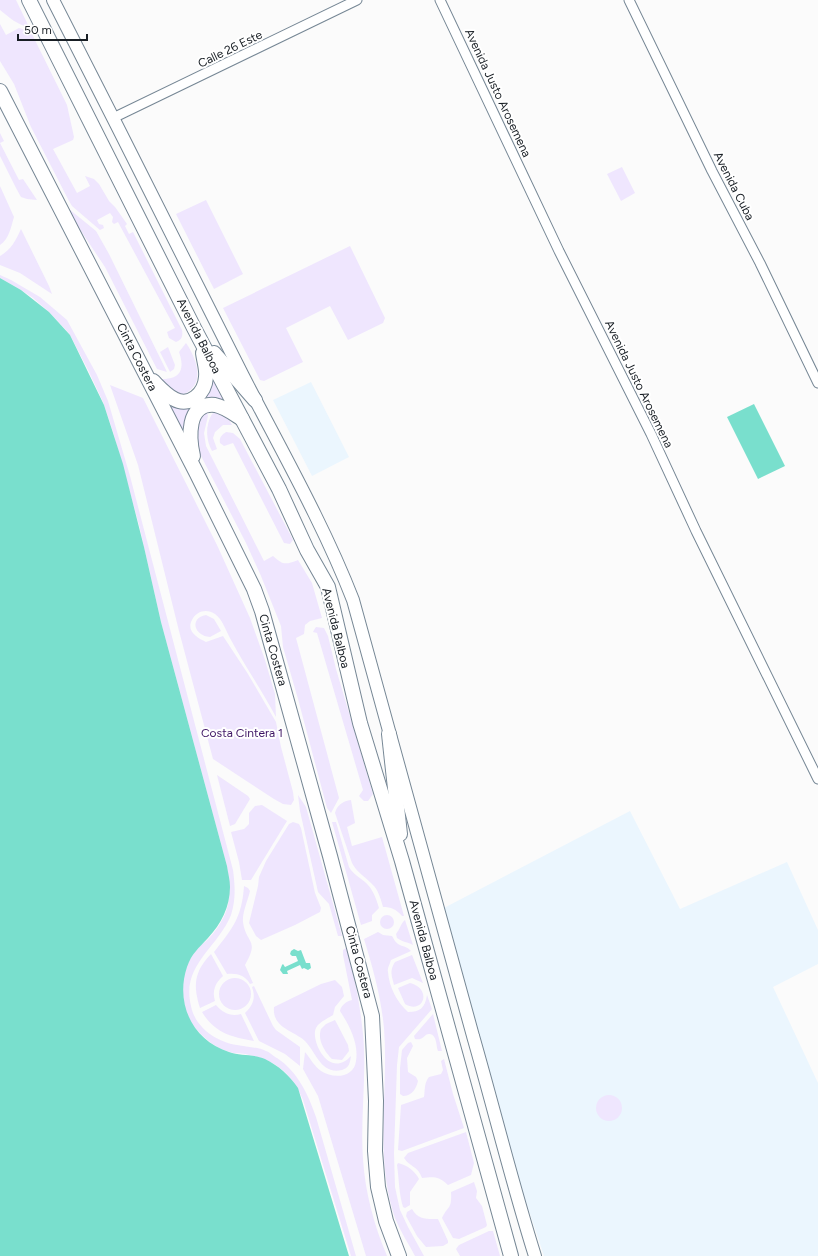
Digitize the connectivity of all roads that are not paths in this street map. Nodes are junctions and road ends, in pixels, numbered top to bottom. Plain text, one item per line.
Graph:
1 (29, 0) edge
2 (53, 0) edge
3 (357, 0) edge
4 (440, 0) edge
5 (629, 0) edge
6 (0, 91) edge
7 (113, 118) junction
8 (199, 336) junction
9 (145, 371) junction
10 (818, 383) edge
11 (256, 400) junction
12 (243, 420) junction
13 (196, 472) junction
14 (389, 734) junction
15 (818, 779) edge
16 (402, 861) junction
17 (399, 1256) edge
18 (511, 1256) edge
19 (535, 1256) edge

1 - 8 highway, Avenida Balboa
2 - 7 main road, Avenida Balboa
3 - 7 street, Calle 26 Este
4 - 15 street, Avenida Justo Arosemena
5 - 10 street, Avenida Cuba
6 - 9 highway, Cinta Costera
7 - 11 main road, Avenida Balboa
8 - 9 highway
8 - 11 highway
8 - 12 highway, Avenida Balboa
9 - 13 highway, Cinta Costera
11 - 14 main road, Avenida Balboa
12 - 13 highway
12 - 16 highway, Avenida Balboa
13 - 17 highway, Cinta Costera
14 - 16 highway
14 - 19 main road, Avenida Balboa
16 - 18 highway, Avenida Balboa

